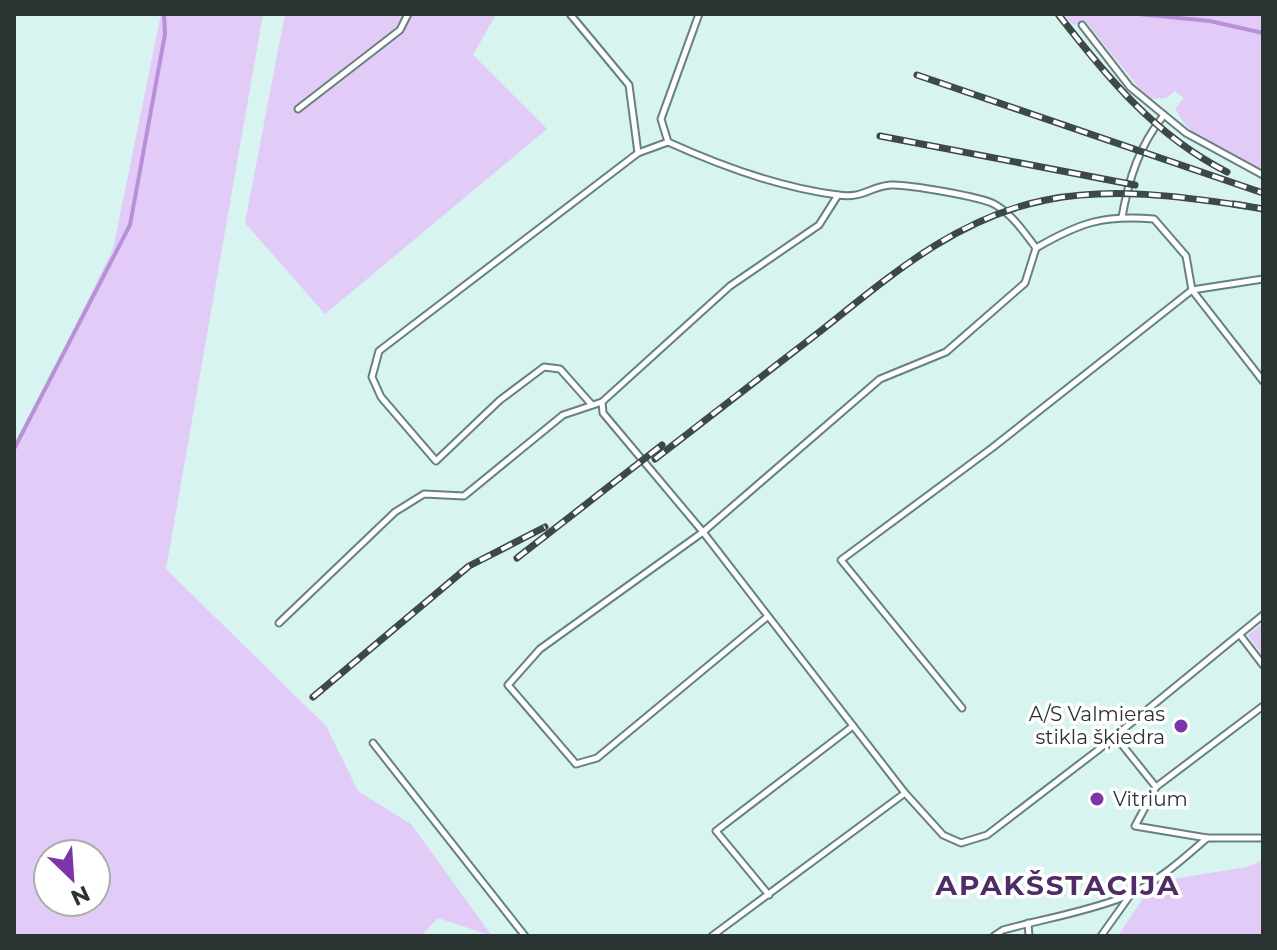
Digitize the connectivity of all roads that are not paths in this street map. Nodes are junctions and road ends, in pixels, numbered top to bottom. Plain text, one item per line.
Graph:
1 (408, 14) edge
2 (570, 14) edge
3 (699, 14) edge
4 (1082, 25) dead end
5 (298, 109) dead end
6 (1164, 115) junction
7 (668, 142) junction
8 (638, 153) junction
9 (1263, 175) edge
10 (838, 195) junction
11 (1122, 217) junction
12 (1036, 248) junction
13 (1263, 279) edge
14 (1192, 290) junction
15 (1263, 381) edge
16 (602, 402) junction
17 (592, 405) junction
18 (703, 532) junction
19 (1263, 615) edge
20 (767, 617) junction
21 (279, 623) dead end
22 (1240, 635) junction
23 (1263, 665) edge
24 (1263, 706) edge
25 (962, 708) dead end
26 (853, 726) junction
27 (1115, 736) junction
28 (373, 743) dead end
29 (1156, 787) junction
30 (905, 793) junction
31 (1207, 838) junction
32 (1263, 838) edge
33 (1131, 893) junction
34 (769, 895) junction
35 (1028, 923) junction
36 (525, 936) edge
37 (712, 936) edge
38 (994, 936) edge
39 (1029, 936) edge
40 (1101, 936) edge

1 - 5 lane
2 - 8 lane
3 - 7 lane
4 - 6 lane
6 - 9 lane
6 - 11 lane
7 - 8 lane
7 - 10 lane
8 - 17 lane
10 - 12 lane
10 - 16 lane
11 - 12 lane
11 - 14 lane
12 - 18 lane
13 - 14 lane
14 - 15 lane
14 - 25 lane
16 - 17 lane
16 - 18 lane
17 - 21 lane
18 - 20 lane
18 - 20 lane
19 - 22 lane
20 - 26 lane
22 - 23 lane
22 - 27 lane
24 - 29 lane
26 - 30 lane
26 - 34 lane
27 - 29 lane
27 - 30 lane
28 - 36 lane
29 - 31 lane
30 - 34 lane
31 - 32 lane
31 - 33 lane
33 - 35 lane
33 - 40 lane
34 - 37 lane
35 - 38 lane
35 - 39 lane

